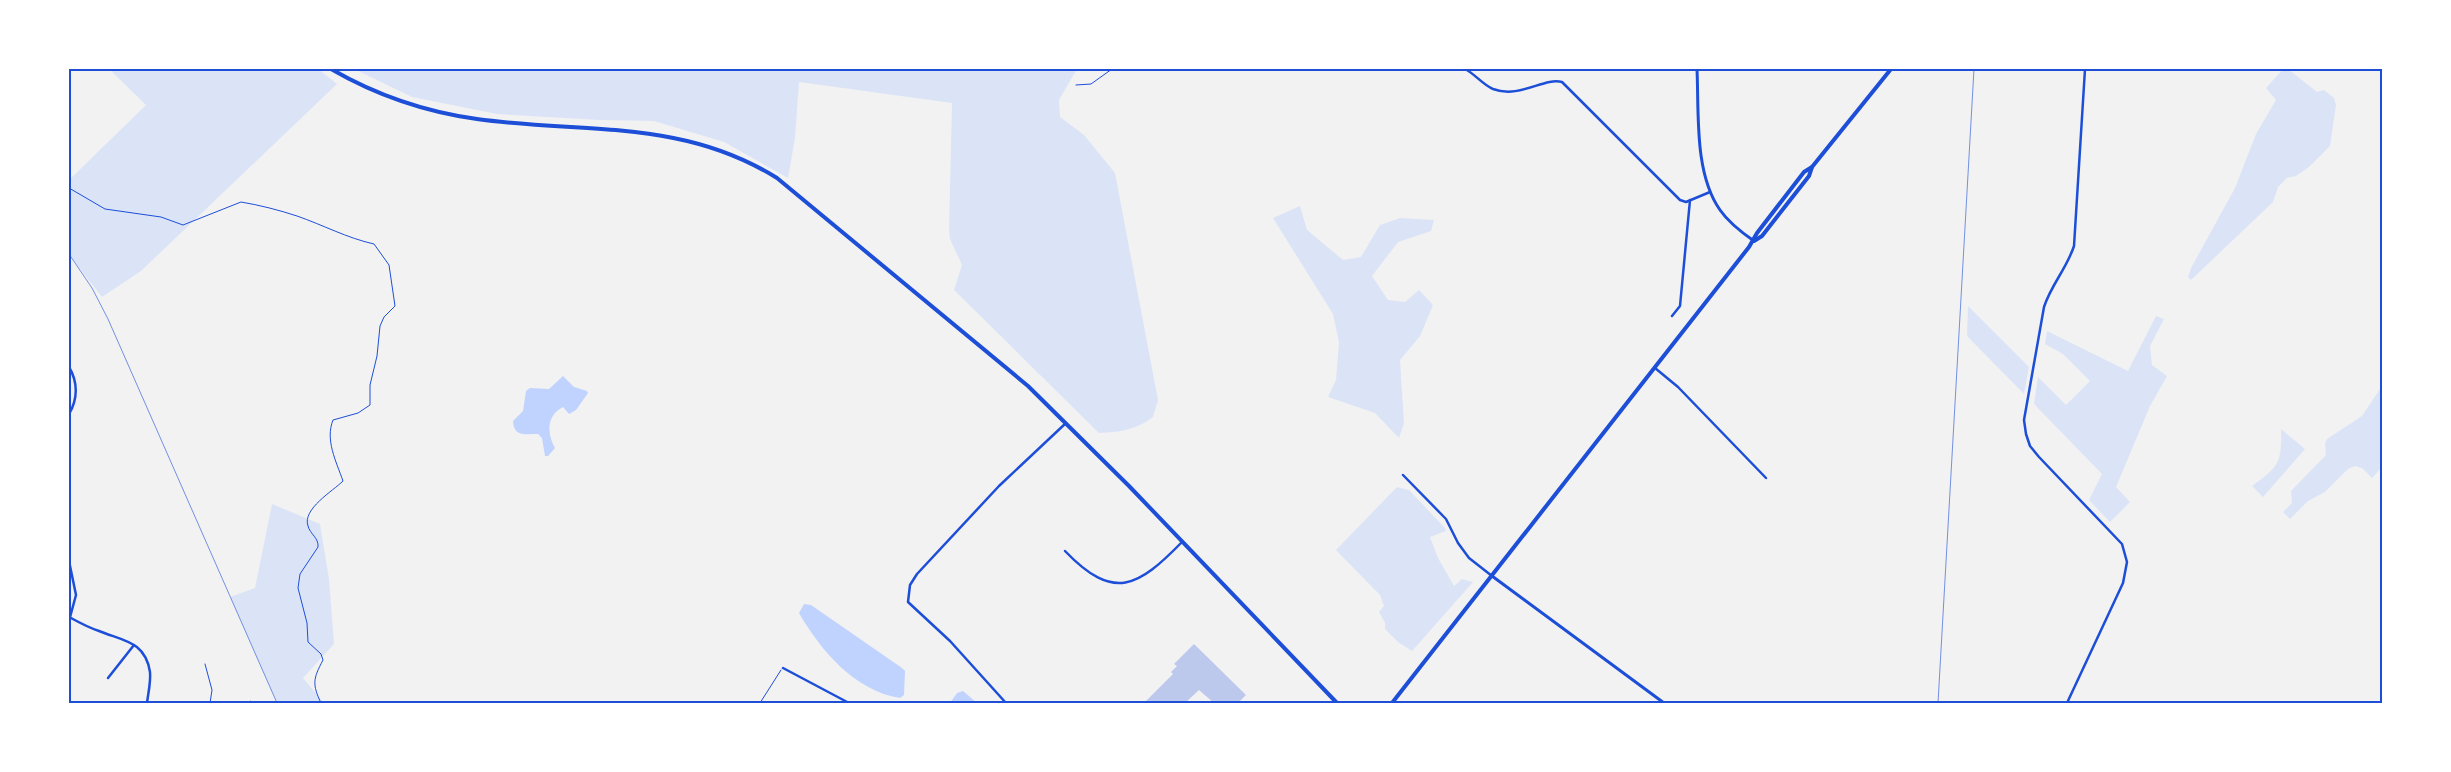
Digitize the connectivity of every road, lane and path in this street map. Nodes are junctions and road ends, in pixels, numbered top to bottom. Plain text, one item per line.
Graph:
1 (331, 69) edge
2 (1112, 69) edge
3 (1464, 69) edge
4 (1698, 69) edge
5 (1891, 69) edge
6 (2085, 69) edge
7 (1076, 85) dead end
8 (69, 188) edge
9 (1710, 192) junction
10 (1690, 200) junction
11 (1754, 241) junction
12 (1672, 316) dead end
13 (69, 368) edge
14 (1655, 368) junction
15 (69, 414) edge
16 (1067, 422) junction
17 (1403, 475) dead end
18 (1766, 478) dead end
19 (1182, 542) junction
20 (1065, 551) dead end
21 (69, 561) edge
22 (1492, 576) junction
23 (70, 619) edge
24 (134, 645) junction
25 (205, 664) dead end
26 (783, 668) joint
27 (108, 678) dead end
28 (147, 703) edge
29 (210, 703) edge
30 (321, 703) edge
31 (760, 703) edge
32 (850, 703) edge
33 (1006, 703) edge
34 (1337, 703) edge
35 (1392, 703) edge
36 (1664, 703) edge
37 (2067, 703) edge

1 - 16 main road
2 - 7 lane
3 - 10 street
4 - 9 street
5 - 11 main road
6 - 37 street
8 - 30 path
9 - 10 street
9 - 11 street
10 - 12 street
11 - 14 main road
13 - 15 street
14 - 18 street
14 - 22 main road
16 - 19 main road
16 - 33 street
17 - 22 street
19 - 20 street
19 - 34 main road
21 - 23 street
22 - 35 main road
22 - 36 street
23 - 24 street
24 - 27 street
24 - 28 street
25 - 29 path
26 - 31 path
26 - 32 street

